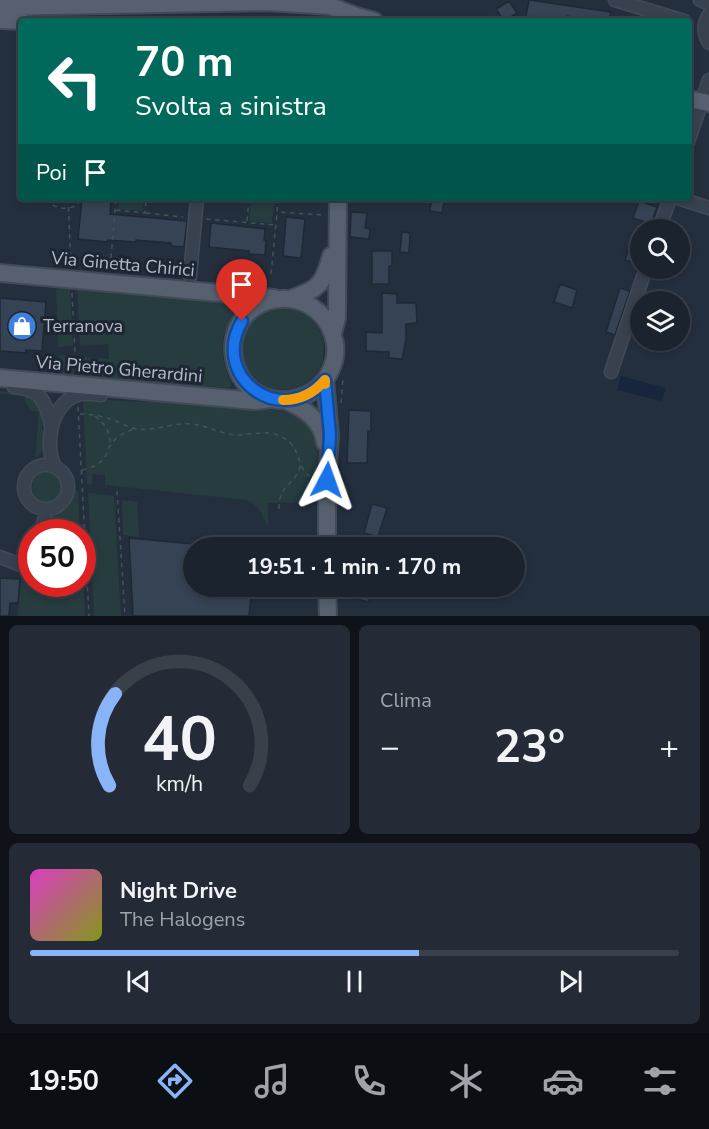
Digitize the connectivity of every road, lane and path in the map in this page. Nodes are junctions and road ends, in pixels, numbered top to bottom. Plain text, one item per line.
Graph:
1 (615, 0) edge
2 (700, 0) edge
3 (709, 4) edge
4 (0, 8) edge
5 (330, 9) edge
6 (709, 15) edge
7 (348, 18) edge
8 (674, 18) edge
9 (0, 20) edge
10 (18, 21) edge
11 (692, 26) edge
12 (0, 30) edge
13 (18, 30) edge
14 (707, 39) edge
15 (709, 80) edge
16 (700, 101) edge
17 (692, 128) edge
18 (49, 201) edge
19 (68, 201) edge
20 (79, 201) edge
21 (116, 201) edge
22 (146, 201) edge
23 (197, 201) edge
24 (248, 201) edge
25 (278, 201) edge
26 (338, 201) edge
27 (669, 201) edge
28 (687, 201) edge
29 (68, 208) junction
30 (709, 208) edge
31 (115, 210) junction
32 (277, 212) junction
33 (145, 213) junction
34 (327, 214) dead end
35 (189, 218) dead end
36 (202, 218) dead end
37 (663, 219) edge
38 (247, 223) junction
39 (275, 225) junction
40 (337, 235) junction
41 (111, 258) dead end
42 (122, 260) dead end
43 (0, 273) edge
44 (271, 274) dead end
45 (190, 276) junction
46 (120, 277) dead end
47 (72, 279) junction
48 (642, 279) edge
49 (154, 286) junction
50 (214, 293) junction
51 (284, 299) junction
52 (333, 335) junction
53 (611, 372) dead end
54 (343, 375) dead end
55 (0, 378) edge
56 (325, 380) junction
57 (0, 385) edge
58 (77, 390) junction
59 (278, 400) junction
60 (341, 402) dead end
61 (78, 414) junction
62 (94, 415) junction
63 (52, 427) junction
64 (135, 428) junction
65 (110, 446) junction
66 (301, 464) junction
67 (328, 464) junction
68 (49, 466) junction
69 (81, 470) junction
70 (318, 480) dead end
71 (117, 491) dead end
72 (46, 509) junction
73 (279, 509) dead end
74 (44, 519) edge
75 (327, 537) edge
76 (0, 556) edge
77 (18, 564) edge
78 (327, 597) edge
79 (89, 616) edge
80 (125, 616) edge
81 (328, 616) edge

1 - 8 street
2 - 3 street
4 - 5 main road
5 - 7 main road
6 - 14 street
9 - 10 main road
11 - 14 street
12 - 13 main road
15 - 16 street
16 - 17 street
18 - 29 path
19 - 29 path
20 - 29 path
21 - 31 path
22 - 33 path
23 - 45 street
24 - 38 path
25 - 32 path
26 - 40 main road
27 - 37 street
28 - 30 street
29 - 47 path
31 - 33 path
31 - 41 path
32 - 34 path
32 - 39 path
33 - 35 path
36 - 38 path
38 - 39 path
39 - 44 path
40 - 51 main road
40 - 52 main road
42 - 46 path
43 - 47 main road, Via Ginetta Chirici
45 - 49 street
45 - 50 street
47 - 49 main road, Via Ginetta Chirici
47 - 58 path
48 - 53 street
49 - 50 main road, Via Ginetta Chirici
50 - 51 main road, Via Ginetta Chirici
51 - 52 main road
51 - 59 main road
52 - 56 main road
54 - 60 path
55 - 58 main road, Via Pietro Gherardini
56 - 59 main road
56 - 67 main road
57 - 63 street
58 - 59 main road, Via Pietro Gherardini
58 - 61 path
58 - 63 street
59 - 67 main road
61 - 62 path
61 - 69 path
62 - 64 path
62 - 65 path
63 - 68 street
64 - 65 path
64 - 66 path
65 - 69 path
66 - 70 path
66 - 73 path
67 - 75 main road
68 - 72 street
68 - 72 street
69 - 79 path
71 - 80 path
72 - 74 street
76 - 77 street
78 - 81 main road

